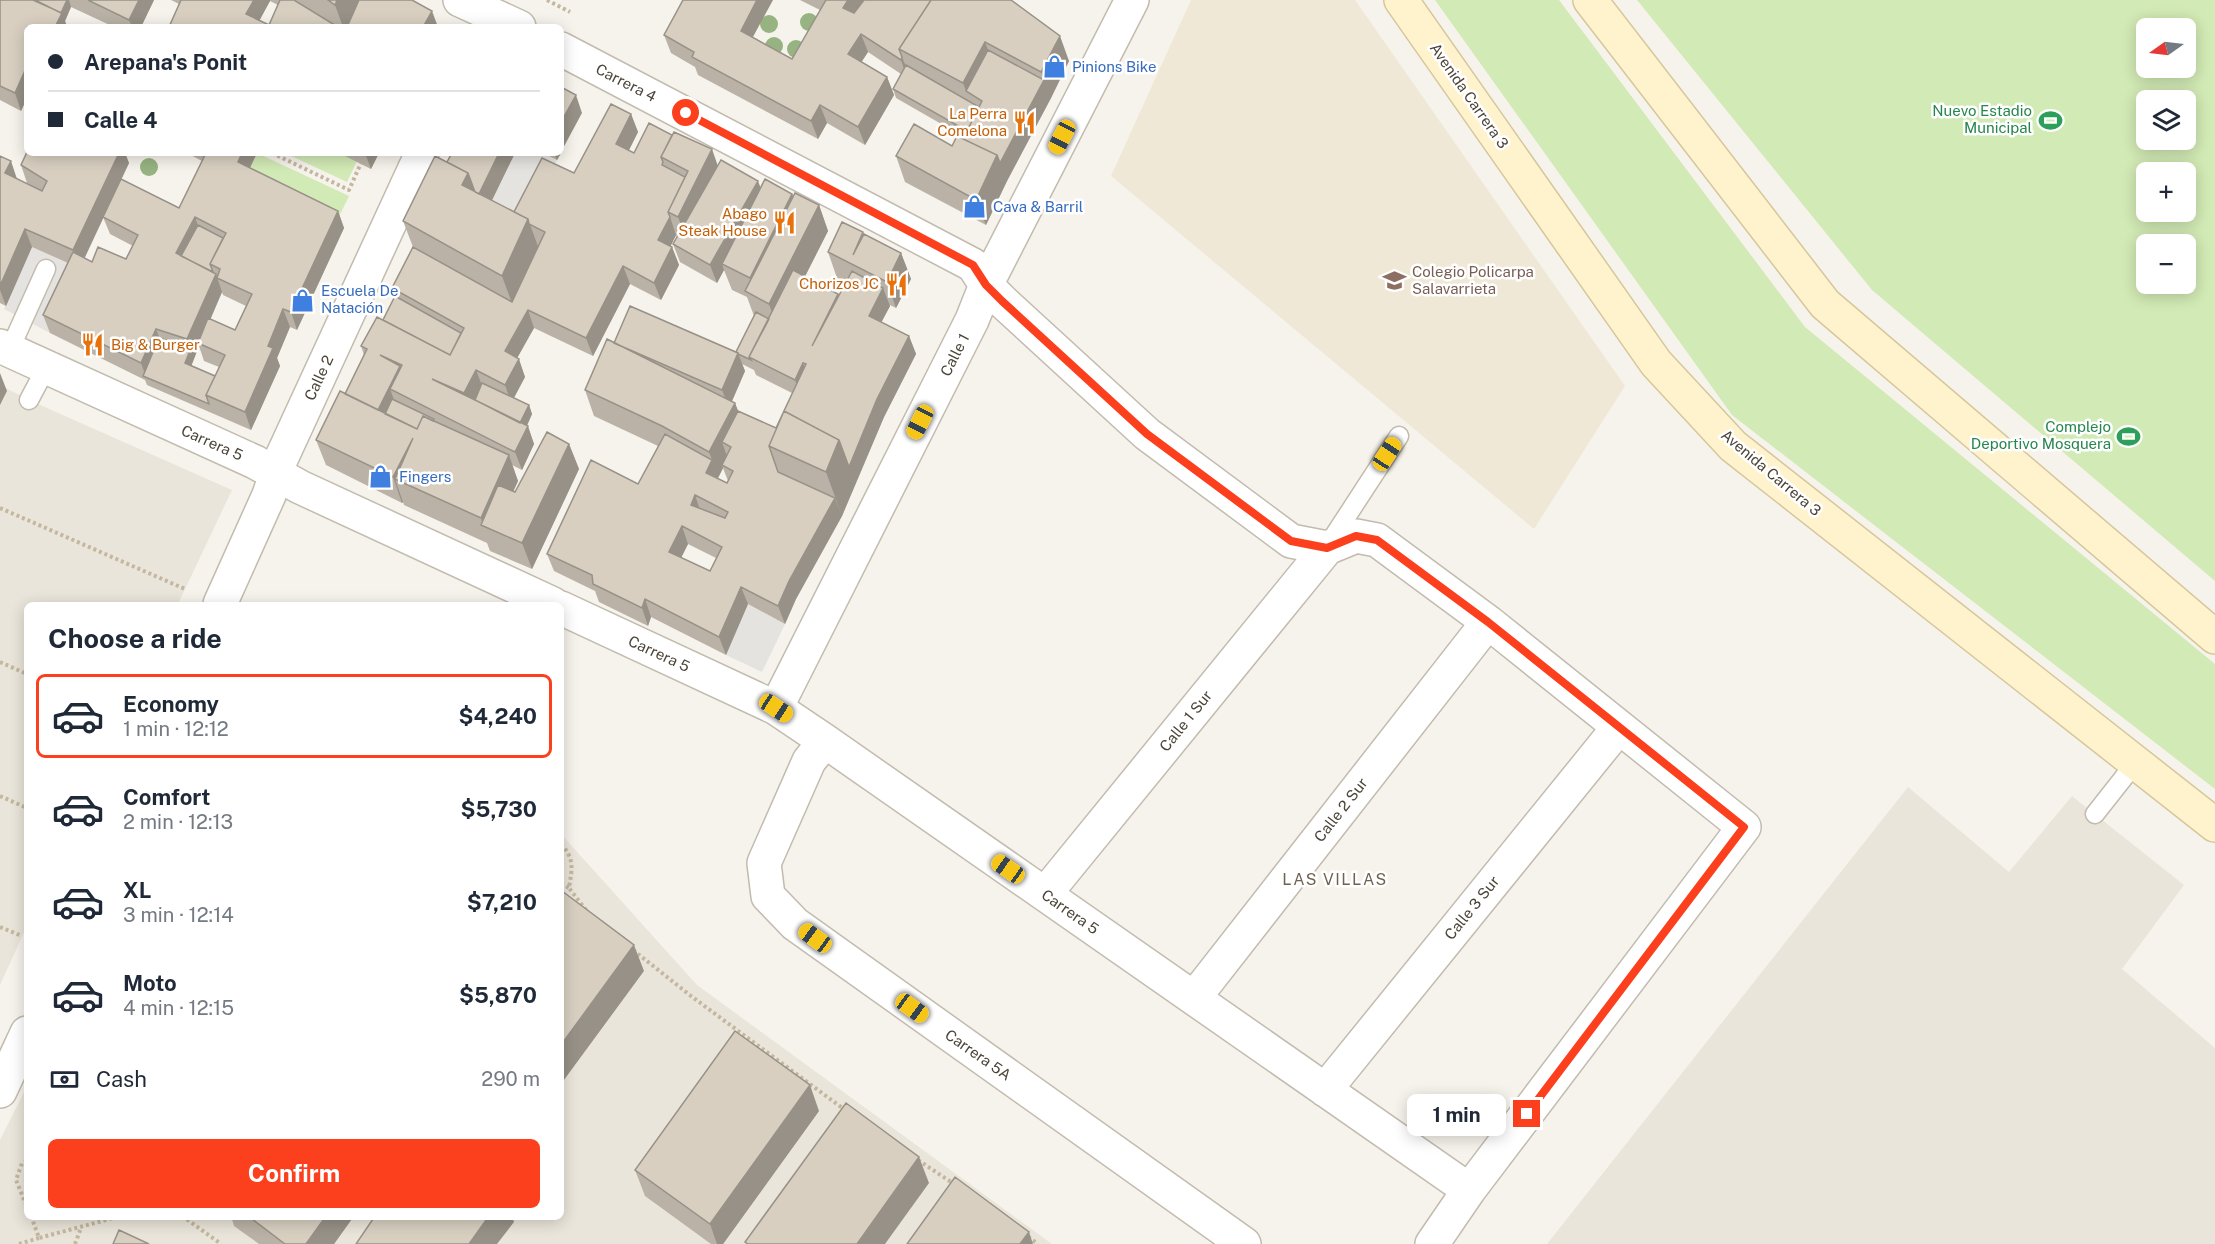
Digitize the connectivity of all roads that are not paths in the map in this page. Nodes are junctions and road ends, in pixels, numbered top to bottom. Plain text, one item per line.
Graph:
1 (1132, 0) edge
2 (1401, 0) edge
3 (1590, 0) edge
4 (481, 10) edge
5 (512, 24) edge
6 (564, 51) edge
7 (421, 156) edge
8 (46, 268) dead end
9 (986, 285) junction
10 (5, 349) edge
11 (46, 368) junction
12 (29, 400) dead end
13 (1399, 436) dead end
14 (276, 475) junction
15 (1327, 548) junction
16 (221, 602) edge
17 (549, 602) edge
18 (564, 609) edge
19 (1488, 622) junction
20 (2215, 638) edge
21 (776, 708) junction
22 (1619, 727) junction
23 (825, 741) junction
24 (2136, 762) junction
25 (2095, 814) dead end
26 (2215, 825) edge
27 (1045, 894) junction
28 (1194, 998) junction
29 (24, 1039) edge
30 (1325, 1090) junction
31 (0, 1091) edge
32 (1469, 1190) junction
33 (1244, 1244) edge
34 (1432, 1244) edge

1 - 9 street, Calle 1
2 - 24 main road, Avenida Carrera 3
3 - 20 main road
4 - 5 street
6 - 9 street, Carrera 4
7 - 14 street, Calle 2
8 - 10 lane
9 - 15 street, Carrera 4
9 - 21 street, Calle 1
10 - 11 street, Carrera 5
11 - 12 lane
11 - 14 street, Carrera 5
13 - 15 lane
14 - 16 street, Calle 2
14 - 17 street, Carrera 5
15 - 19 street
15 - 27 street, Calle 1 Sur
18 - 21 street, Carrera 5
19 - 22 street
19 - 28 street, Calle 2 Sur
21 - 23 street, Carrera 5
22 - 30 street, Calle 3 Sur
22 - 32 street
23 - 27 street, Carrera 5
23 - 33 street, Carrera 5A
24 - 25 lane
24 - 26 main road, Avenida Carrera 3
27 - 28 street, Carrera 5
28 - 30 street, Carrera 5
29 - 31 street
30 - 32 street, Carrera 5
32 - 34 street

